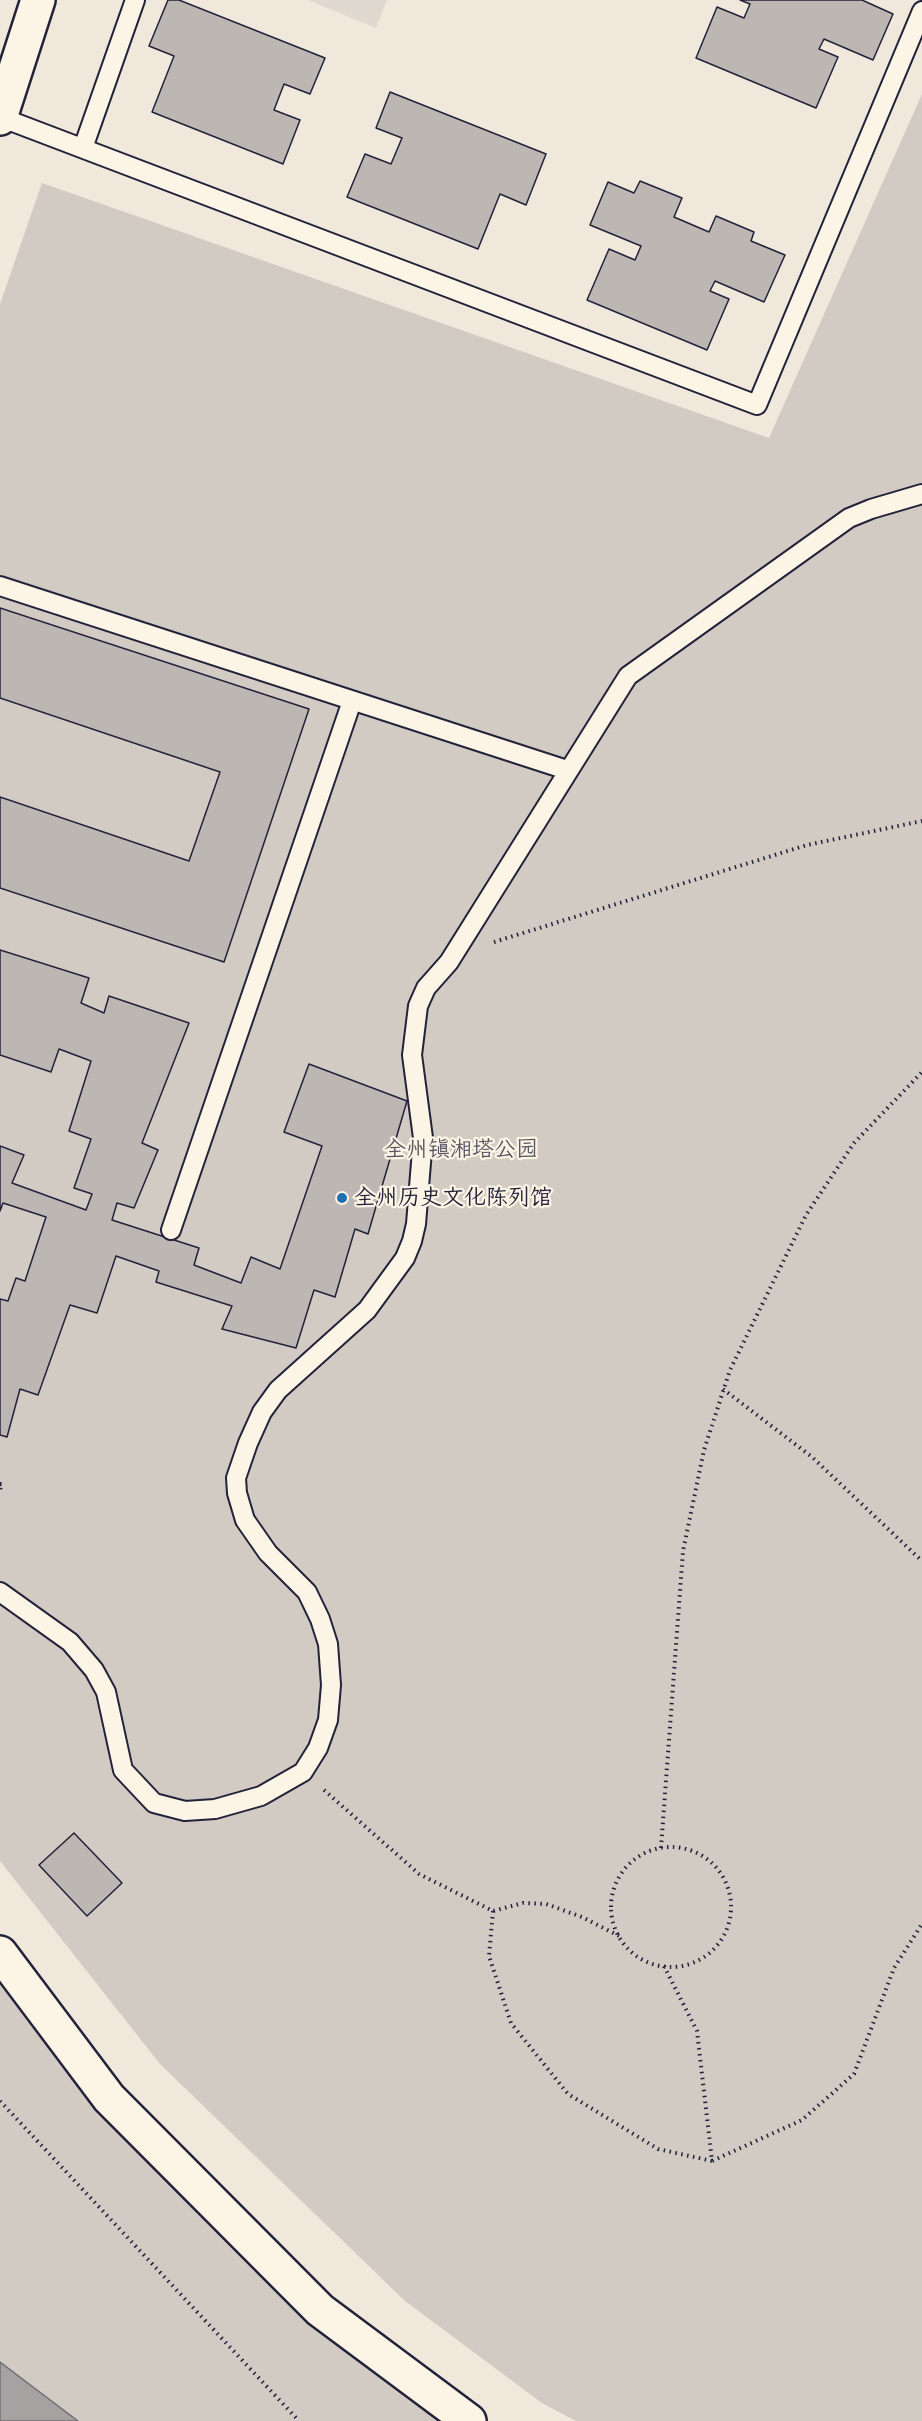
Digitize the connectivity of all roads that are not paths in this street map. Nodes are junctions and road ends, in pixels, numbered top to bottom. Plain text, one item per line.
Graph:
1 (38, 0) edge
2 (135, 0) edge
3 (922, 11) edge
4 (0, 118) edge
5 (83, 148) junction
6 (922, 494) edge
7 (0, 586) edge
8 (352, 701) junction
9 (567, 770) junction
10 (171, 1230) dead end
11 (0, 1592) edge
12 (0, 1953) edge
13 (469, 2421) edge

1 - 4 main road
2 - 5 lane
3 - 5 lane
4 - 5 lane
6 - 9 lane
7 - 8 lane
8 - 9 lane
8 - 10 lane
9 - 11 lane
12 - 13 main road

